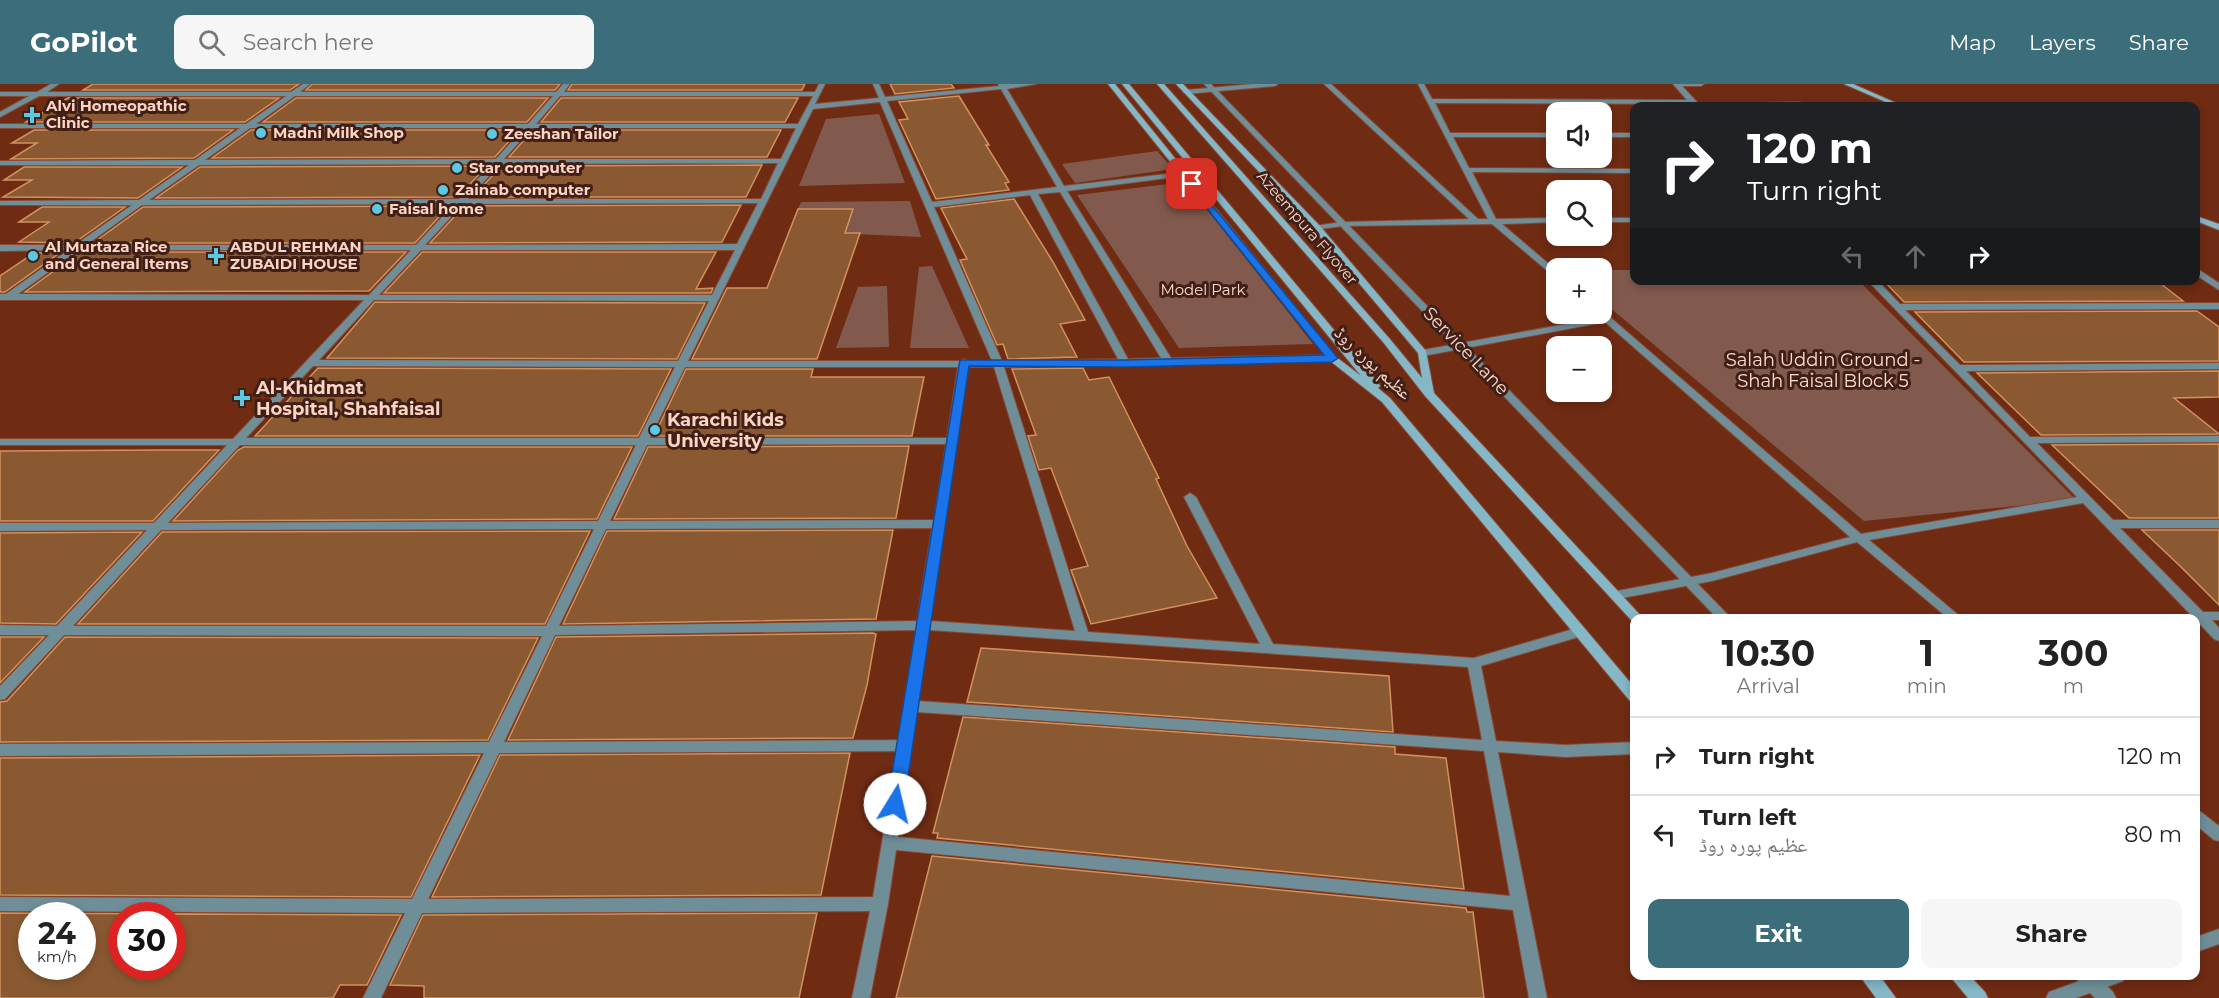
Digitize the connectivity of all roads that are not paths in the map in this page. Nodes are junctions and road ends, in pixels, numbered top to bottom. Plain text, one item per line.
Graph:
1 (56, 84) edge
2 (307, 84) edge
3 (567, 84) edge
4 (876, 84) edge
5 (1033, 84) edge
6 (1111, 84) edge
7 (1125, 84) edge
8 (1160, 84) edge
9 (1179, 84) edge
10 (1275, 84) edge
11 (1327, 84) edge
12 (1421, 84) edge
13 (1676, 84) edge
14 (1701, 84) edge
15 (1847, 84) edge
16 (1002, 86) edge
17 (1210, 86) edge
18 (820, 89) edge
19 (1186, 92) junction
20 (0, 94) edge
21 (38, 94) junction
22 (559, 94) junction
23 (291, 95) junction
24 (884, 100) junction
25 (1431, 101) junction
26 (1694, 102) edge
27 (1890, 102) edge
28 (1630, 103) edge
29 (811, 107) junction
30 (0, 115) edge
31 (531, 125) junction
32 (0, 126) edge
33 (249, 126) junction
34 (802, 126) junction
35 (1448, 135) junction
36 (1546, 135) edge
37 (1612, 135) edge
38 (1630, 135) edge
39 (499, 161) junction
40 (784, 161) junction
41 (198, 162) junction
42 (0, 163) edge
43 (1466, 170) junction
44 (1630, 171) edge
45 (1175, 175) dead end
46 (1062, 189) junction
47 (1033, 193) junction
48 (462, 201) junction
49 (763, 201) junction
50 (141, 202) junction
51 (0, 203) edge
52 (930, 205) junction
53 (1475, 220) junction
54 (1493, 220) junction
55 (1546, 220) edge
56 (1612, 220) edge
57 (1630, 220) edge
58 (2200, 220) edge
59 (1342, 224) junction
60 (2219, 227) edge
61 (1317, 228) junction
62 (419, 246) junction
63 (740, 247) junction
64 (0, 248) edge
65 (77, 248) junction
66 (1546, 266) edge
67 (2200, 275) edge
68 (1876, 285) edge
69 (2219, 287) edge
70 (372, 296) junction
71 (4, 297) edge
72 (714, 298) junction
73 (0, 303) edge
74 (2219, 306) edge
75 (1898, 307) junction
76 (1612, 323) edge
77 (1567, 324) edge
78 (1462, 347) junction
79 (1423, 353) junction
80 (1332, 358) junction
81 (964, 362) junction
82 (309, 363) junction
83 (681, 363) junction
84 (1125, 363) junction
85 (1169, 363) junction
86 (998, 364) junction
87 (2219, 366) edge
88 (1958, 368) junction
89 (1429, 394) junction
90 (1386, 400) junction
91 (2219, 439) edge
92 (237, 440) junction
93 (2029, 440) junction
94 (951, 441) junction
95 (0, 442) edge
96 (642, 443) junction
97 (1190, 497) dead end
98 (2087, 498) junction
99 (939, 524) junction
100 (2112, 524) junction
101 (2219, 524) edge
102 (602, 525) junction
103 (157, 526) junction
104 (0, 527) edge
105 (1859, 538) junction
106 (1687, 581) junction
107 (1617, 595) junction
108 (1634, 614) edge
109 (1721, 614) edge
110 (1951, 614) edge
111 (2198, 614) edge
112 (2200, 616) joint
113 (2219, 616) edge
114 (923, 625) junction
115 (0, 630) edge
116 (60, 630) junction
117 (550, 631) junction
118 (1580, 632) junction
119 (1083, 636) junction
120 (2219, 636) edge
121 (1269, 649) junction
122 (1474, 663) junction
123 (1630, 691) edge
124 (0, 695) edge
125 (910, 706) junction
126 (1489, 744) junction
127 (905, 745) junction
128 (494, 748) junction
129 (1630, 748) edge
130 (0, 750) edge
131 (2200, 819) edge
132 (2219, 835) edge
133 (889, 843) junction
134 (0, 904) edge
135 (880, 904) junction
136 (1520, 904) junction
137 (416, 906) junction
138 (2219, 936) edge
139 (2200, 943) edge
140 (1872, 980) edge
141 (1963, 980) edge
142 (2089, 980) edge
143 (372, 998) edge
144 (861, 998) edge
145 (1538, 998) edge
146 (1887, 998) edge
147 (1979, 998) edge
148 (2055, 998) edge
149 (2107, 998) edge

1 - 21 street
2 - 23 street
3 - 22 street
4 - 24 street
5 - 16 street
6 - 80 main road, عظیم پورہ روڈ
7 - 90 main road
8 - 89 main road, Azeempura Flyover
9 - 19 main road
10 - 17 street
11 - 53 street
12 - 25 street
13 - 14 street
13 - 26 street
15 - 27 main road
16 - 24 street
16 - 46 street
17 - 19 street
17 - 59 street, Service Lane
18 - 22 street
18 - 29 street
19 - 61 main road
20 - 21 street
21 - 23 street
21 - 30 street
22 - 23 street
22 - 31 street
23 - 33 street
24 - 29 street
24 - 52 street
25 - 28 street
25 - 35 street
29 - 34 street
31 - 33 street
31 - 34 street
31 - 39 street
32 - 33 street
33 - 41 street
34 - 40 street
35 - 36 street
35 - 43 street
37 - 38 street
39 - 40 street
39 - 41 street
39 - 48 street
40 - 49 street
41 - 42 street
41 - 50 street
43 - 44 street
43 - 54 street
45 - 46 street
46 - 47 street
46 - 85 street
47 - 52 street
47 - 84 street
48 - 49 street
48 - 50 street
48 - 62 street
49 - 63 street
50 - 51 street
50 - 65 street
52 - 86 street
53 - 54 street
53 - 59 street
54 - 55 street
54 - 66 street
56 - 57 street
58 - 60 main road
59 - 61 street
59 - 78 street, Service Lane
61 - 79 main road
62 - 63 street
62 - 65 street
62 - 70 street
63 - 72 street
64 - 65 street
65 - 71 street
67 - 69 street
68 - 75 street
70 - 71 street
70 - 72 street
70 - 82 street
71 - 73 street
72 - 83 street
74 - 75 street
75 - 88 street
76 - 105 street
77 - 78 street
78 - 79 street
78 - 106 street, Service Lane
79 - 89 main road, عظیم پورہ روڈ
80 - 85 street
80 - 90 main road, عظیم پورہ روڈ
81 - 83 street
81 - 86 street
81 - 94 street
82 - 83 street
82 - 92 street
83 - 96 street
84 - 85 street
84 - 86 street
86 - 119 street
87 - 88 street
88 - 93 street
89 - 107 main road, عظیم پورہ روڈ
90 - 118 main road, عظیم پورہ روڈ
91 - 93 street
92 - 95 street
92 - 96 street
92 - 103 street
93 - 98 street
94 - 96 street
94 - 99 street
96 - 102 street
97 - 121 street
98 - 100 street
98 - 105 street
99 - 102 street
99 - 114 street
100 - 101 street
100 - 111 street
102 - 103 street
102 - 117 street
103 - 104 street
103 - 116 street
105 - 106 street
105 - 110 street
106 - 107 street
106 - 109 street, Service Lane
107 - 108 main road, عظیم پورہ روڈ
112 - 113 street
112 - 120 street
114 - 117 street
114 - 119 street
114 - 125 street
115 - 116 street
116 - 117 street
116 - 124 street
117 - 128 street
118 - 122 street
118 - 123 main road, عظیم پورہ روڈ
119 - 121 street
121 - 122 street
122 - 126 street
125 - 126 street
125 - 127 street
126 - 129 street
126 - 136 street
127 - 128 street
127 - 133 street
128 - 130 street
128 - 137 street
131 - 132 street
133 - 135 street
133 - 136 street
134 - 137 street
135 - 137 street
135 - 144 street
136 - 145 street
137 - 143 street
138 - 139 street
140 - 146 main road
141 - 147 main road
142 - 148 street
142 - 149 street

